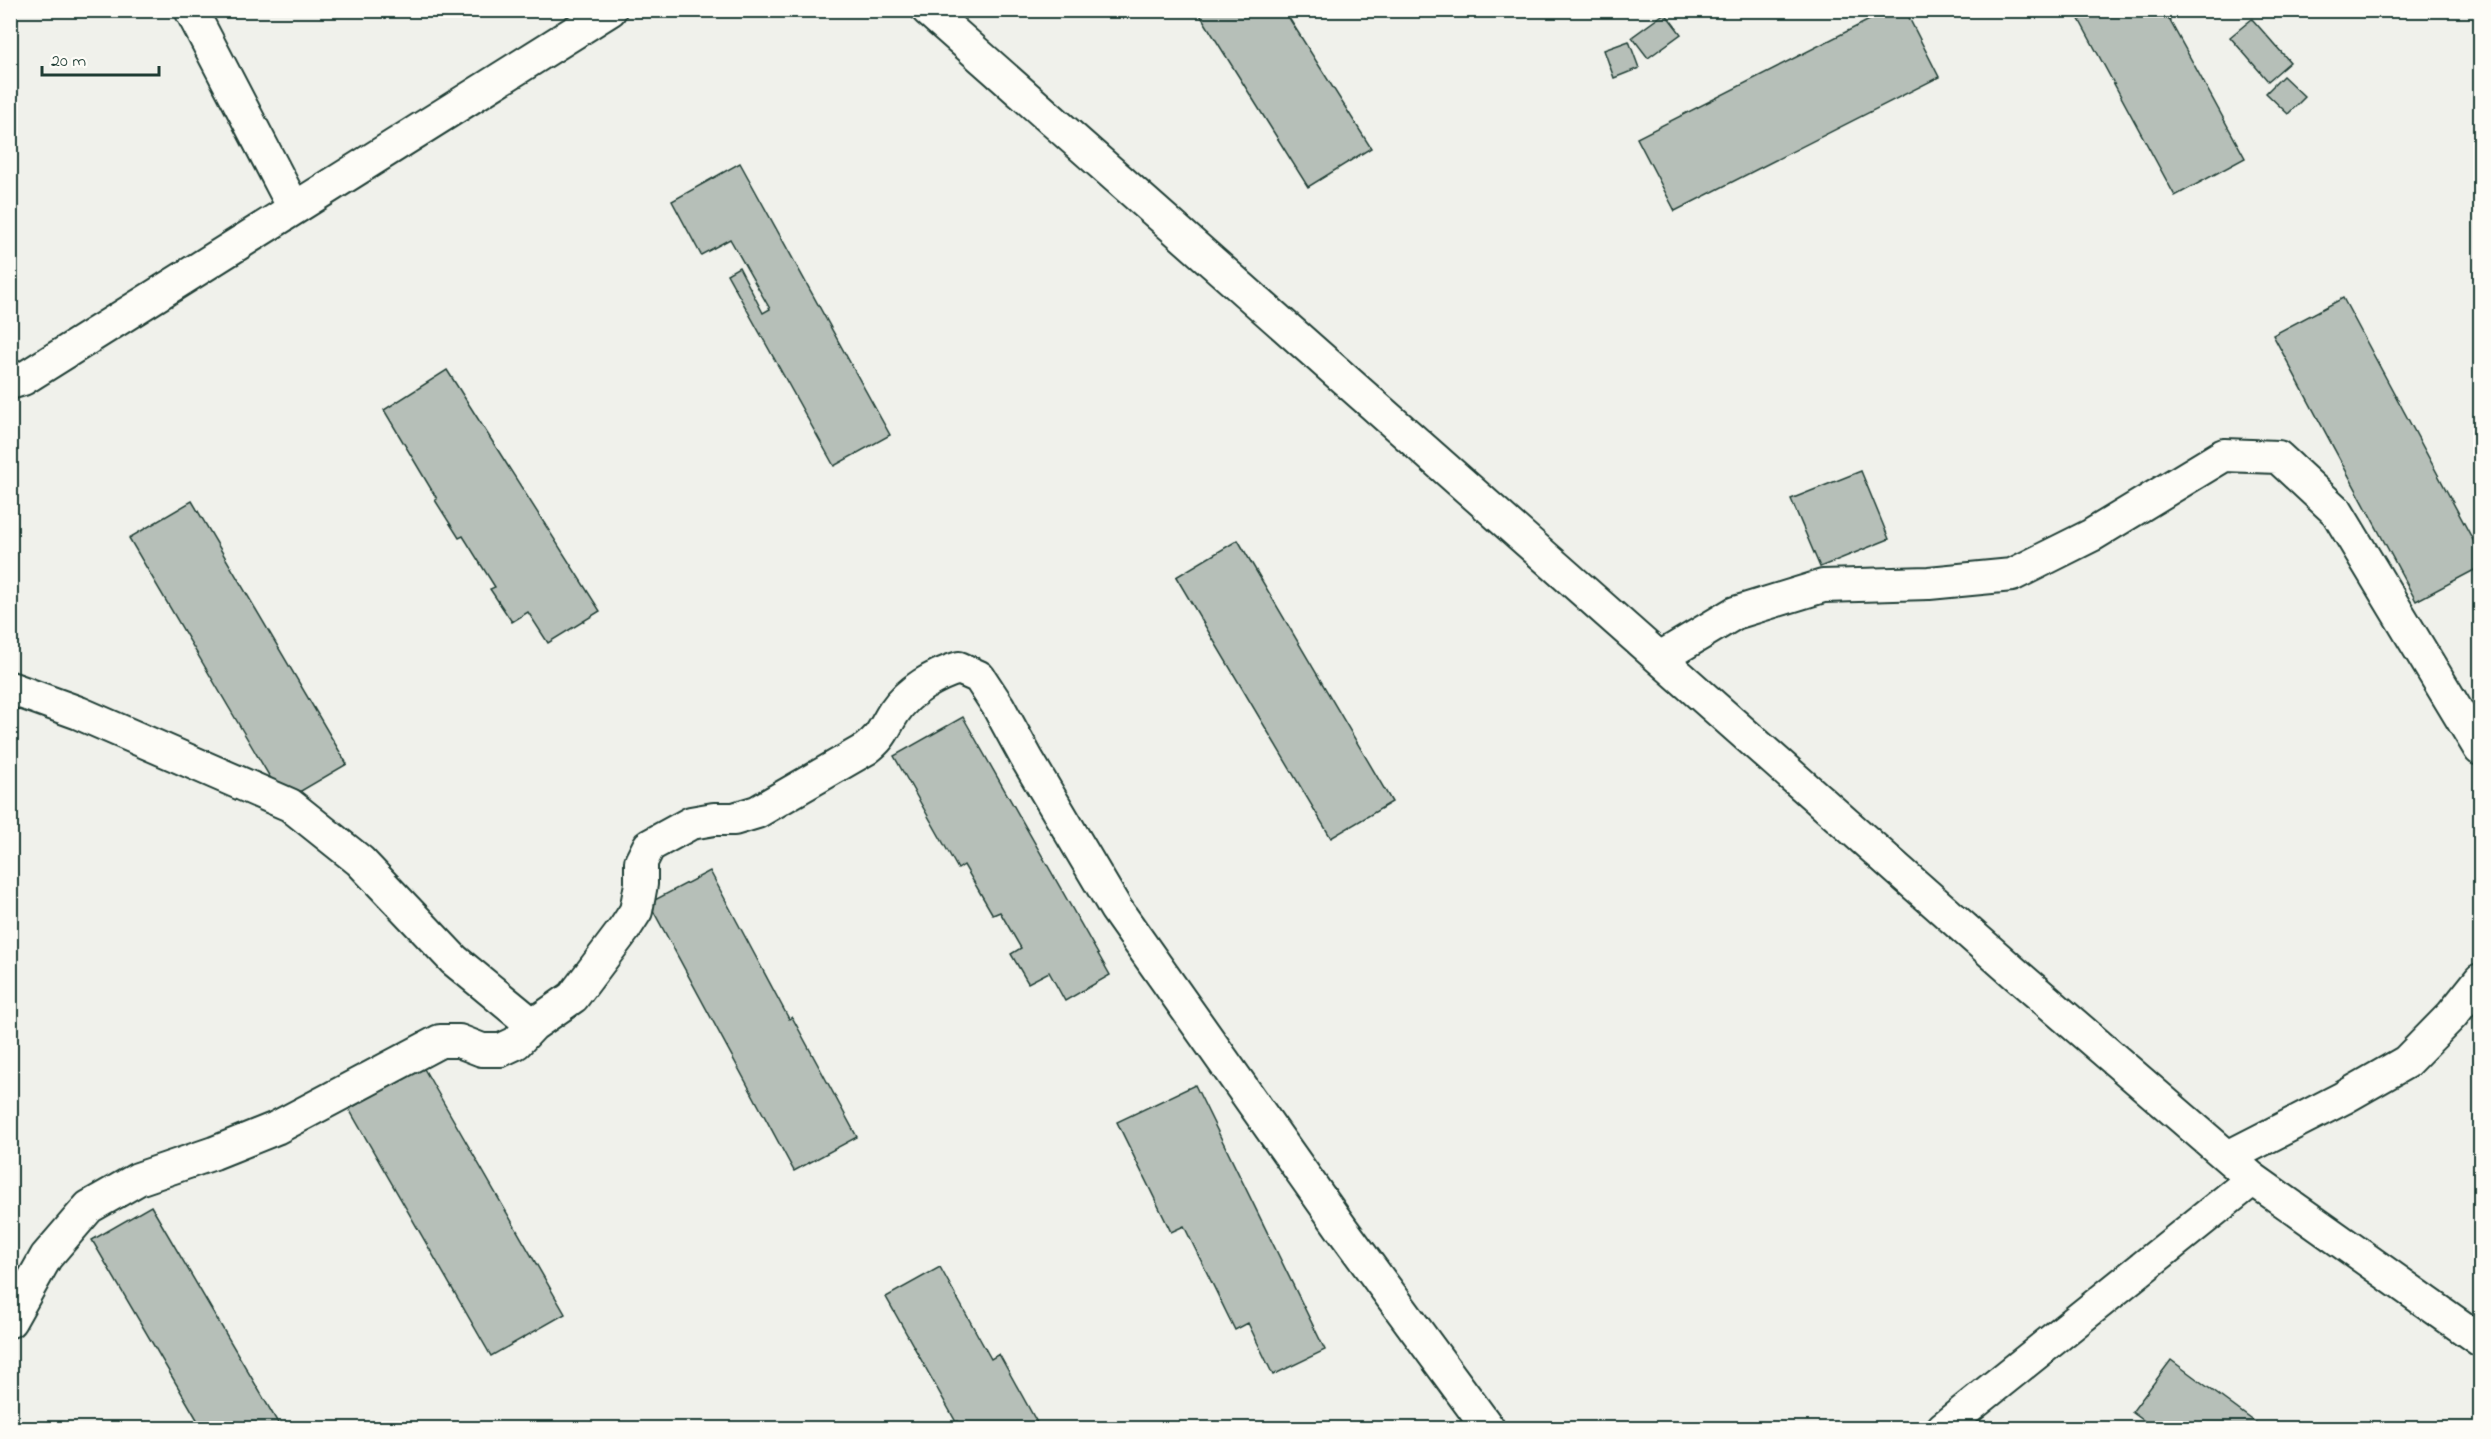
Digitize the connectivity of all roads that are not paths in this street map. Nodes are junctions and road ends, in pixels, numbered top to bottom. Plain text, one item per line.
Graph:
1 (190, 10) edge
2 (610, 10) edge
3 (939, 13) edge
4 (294, 208) junction
5 (10, 383) edge
6 (1660, 658) junction
7 (10, 688) edge
8 (2481, 749) edge
9 (2481, 981) edge
10 (533, 1025) junction
11 (2228, 1157) junction
12 (2253, 1179) junction
13 (10, 1321) edge
14 (2481, 1340) edge
15 (1488, 1428) edge
16 (1943, 1428) edge

1 - 4 street
2 - 4 street
3 - 6 street
4 - 5 street
6 - 8 street
6 - 11 street
7 - 10 street
9 - 11 street
10 - 13 street
10 - 15 street
11 - 12 street
12 - 14 street
12 - 16 street

